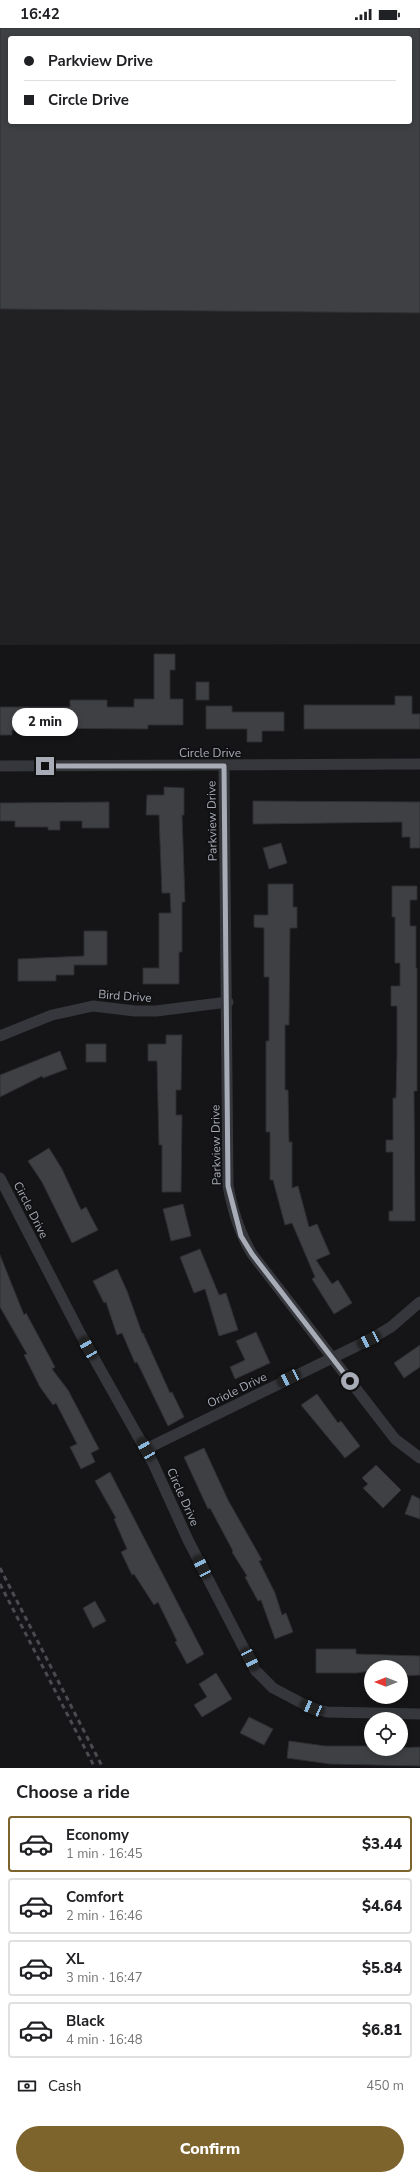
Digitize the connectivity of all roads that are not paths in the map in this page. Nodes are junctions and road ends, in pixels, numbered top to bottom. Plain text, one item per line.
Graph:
1 (420, 764) edge
2 (0, 766) edge
3 (224, 766) junction
4 (228, 1002) junction
5 (0, 1036) edge
6 (0, 1178) edge
7 (420, 1302) edge
8 (332, 1357) junction
9 (146, 1449) junction
10 (420, 1458) edge
11 (420, 1714) edge

1 - 3 street, Circle Drive
2 - 3 street, Circle Drive
3 - 4 street, Parkview Drive
4 - 5 street, Bird Drive
4 - 8 street, Parkview Drive
6 - 9 street, Circle Drive
7 - 8 street, Oriole Drive
8 - 9 street, Oriole Drive
8 - 10 street, Parkview Drive
9 - 11 street, Circle Drive

